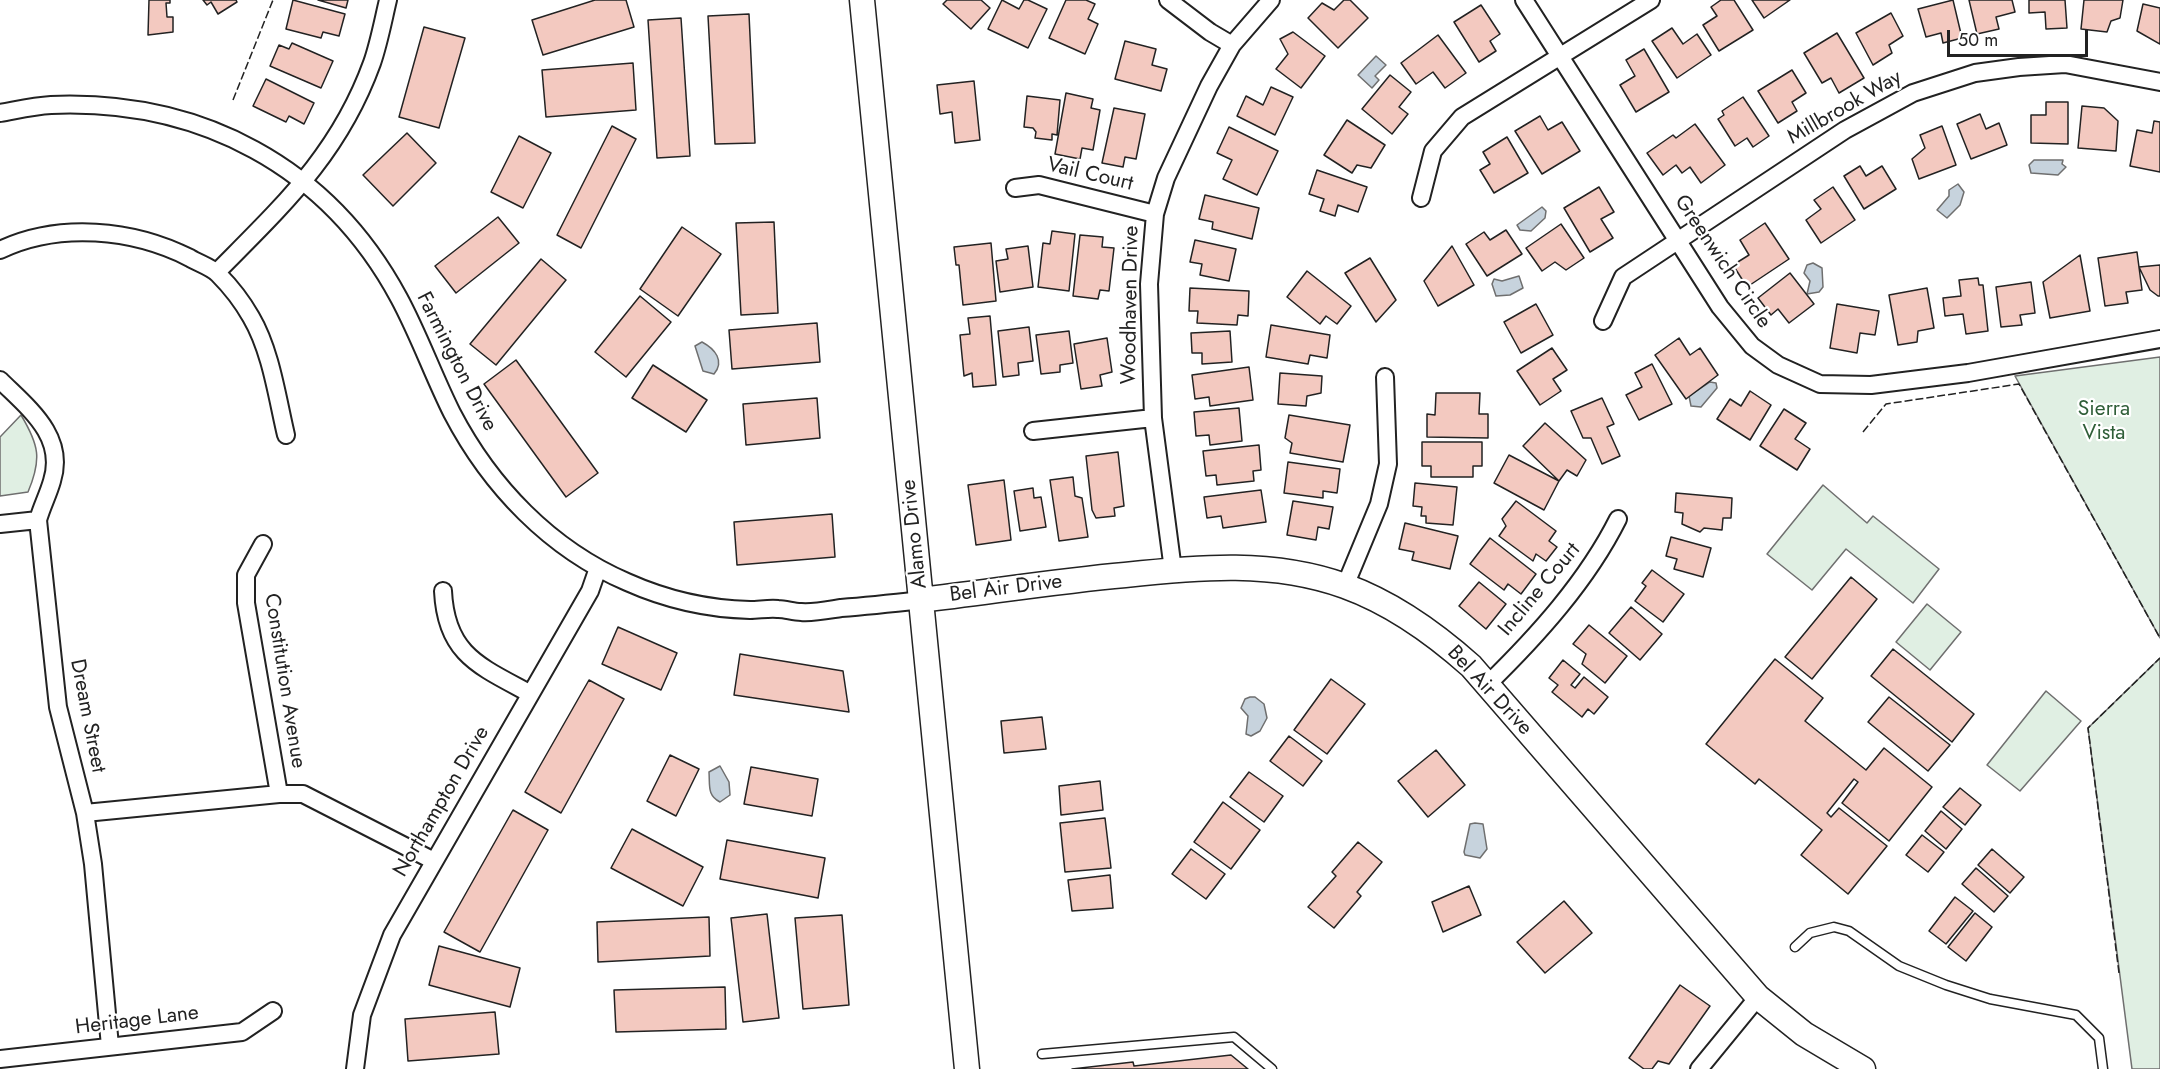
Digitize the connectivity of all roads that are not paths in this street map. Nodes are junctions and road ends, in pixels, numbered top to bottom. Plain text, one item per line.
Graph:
1 (388, 0) edge
2 (862, 0) edge
3 (1168, 0) edge
4 (1271, 0) edge
5 (1524, 0) edge
6 (1651, 0) edge
7 (1232, 45) junction
8 (1561, 57) junction
9 (2160, 82) edge
10 (0, 112) edge
11 (305, 182) junction
12 (1015, 188) dead end
13 (1421, 198) dead end
14 (1155, 214) junction
15 (1678, 239) junction
16 (0, 250) edge
17 (217, 272) junction
18 (1603, 321) dead end
19 (2160, 339) edge
20 (1385, 377) dead end
21 (0, 380) edge
22 (1153, 418) junction
23 (1033, 430) dead end
24 (286, 435) dead end
25 (1618, 519) dead end
26 (38, 520) junction
27 (0, 524) edge
28 (263, 544) dead end
29 (598, 568) junction
30 (1173, 570) junction
31 (1345, 586) junction
32 (443, 591) dead end
33 (921, 600) junction
34 (1488, 684) junction
35 (530, 693) junction
36 (279, 794) junction
37 (85, 813) junction
38 (434, 861) junction
39 (1795, 947) dead end
40 (1758, 997) junction
41 (273, 1011) dead end
42 (110, 1046) junction
43 (1042, 1054) dead end
44 (0, 1059) edge
45 (356, 1069) edge
46 (967, 1069) edge
47 (1272, 1069) edge
48 (1699, 1069) edge
49 (1863, 1069) edge
50 (2103, 1069) edge

1 - 11 street
2 - 33 street, Alamo Drive
3 - 7 street
4 - 7 street, Woodhaven Drive
5 - 8 street, Greenwich Circle
6 - 8 street
7 - 14 street, Woodhaven Drive
8 - 13 street
8 - 15 street, Greenwich Circle
9 - 15 street, Millbrook Way
10 - 11 street, Farmington Drive
11 - 17 street
11 - 29 street, Farmington Drive
12 - 14 street, Vail Court
14 - 22 street, Woodhaven Drive
15 - 18 street, Millbrook Way
15 - 19 street, Greenwich Circle
16 - 17 street
17 - 24 street
20 - 31 street
21 - 26 street, Dream Street
22 - 23 street
22 - 30 street, Woodhaven Drive
25 - 34 street, Incline Court
26 - 27 street
26 - 37 street, Dream Street
28 - 36 street, Constitution Avenue
29 - 33 street, Farmington Drive
29 - 35 street, Northampton Drive
30 - 31 street, Bel Air Drive
30 - 33 street, Bel Air Drive
31 - 34 street, Bel Air Drive
32 - 35 street
33 - 46 street, Alamo Drive
34 - 40 street, Bel Air Drive
35 - 38 street, Northampton Drive
36 - 37 street
36 - 38 street
37 - 42 street, Dream Street
38 - 45 street, Northampton Drive
39 - 50 lane
40 - 48 street
40 - 49 street, Bel Air Drive
41 - 42 street, Heritage Lane
42 - 44 street, Heritage Lane
43 - 47 lane

